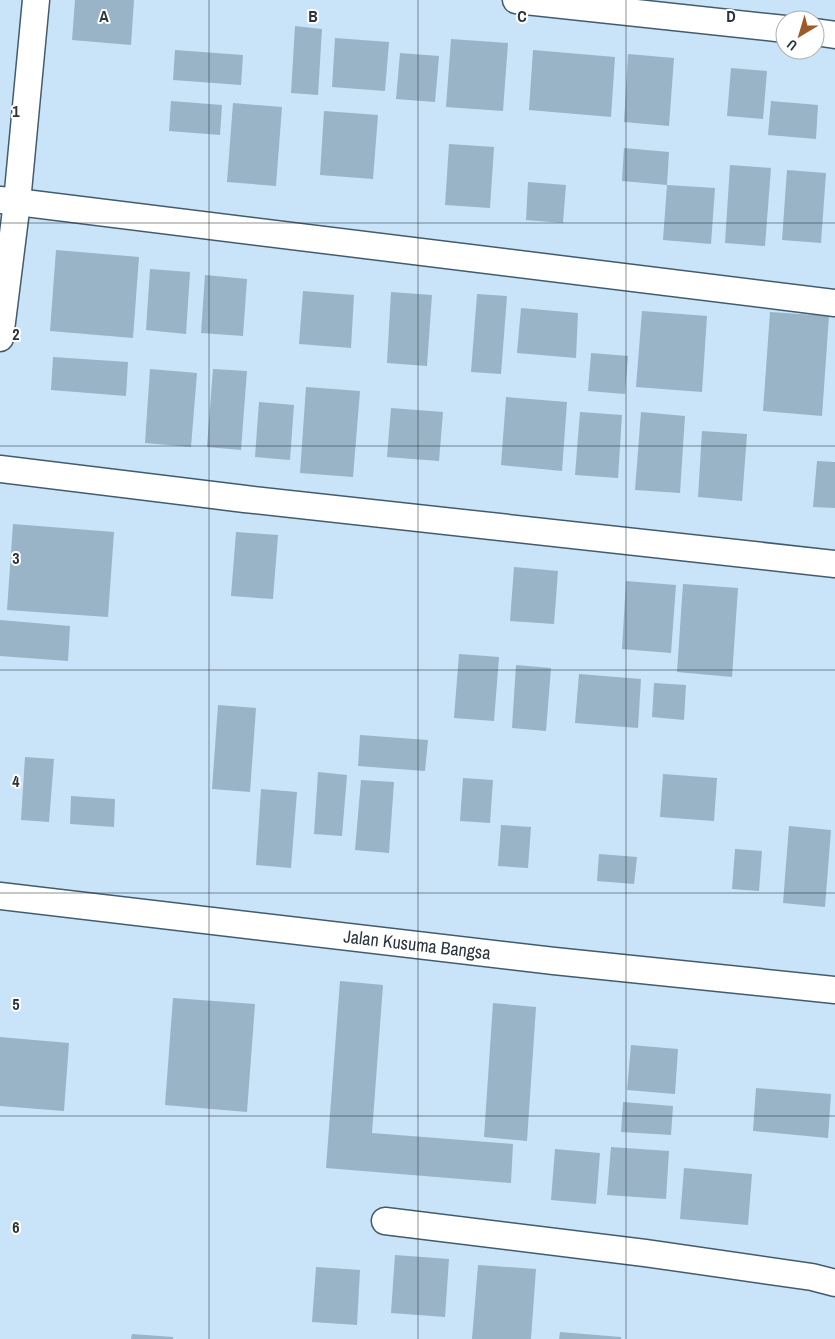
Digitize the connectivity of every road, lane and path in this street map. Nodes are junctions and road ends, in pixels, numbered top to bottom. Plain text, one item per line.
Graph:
1 (36, 0) edge
2 (516, 0) edge
3 (775, 28) edge
4 (8, 201) edge
5 (835, 303) edge
6 (0, 338) edge
7 (0, 469) edge
8 (835, 564) edge
9 (0, 896) edge
10 (835, 990) edge
11 (384, 1221) dead end
12 (835, 1283) edge

1 - 4 street
2 - 3 street
4 - 5 street
4 - 6 street
7 - 8 street
9 - 10 street, Jalan Kusuma Bangsa
11 - 12 street

